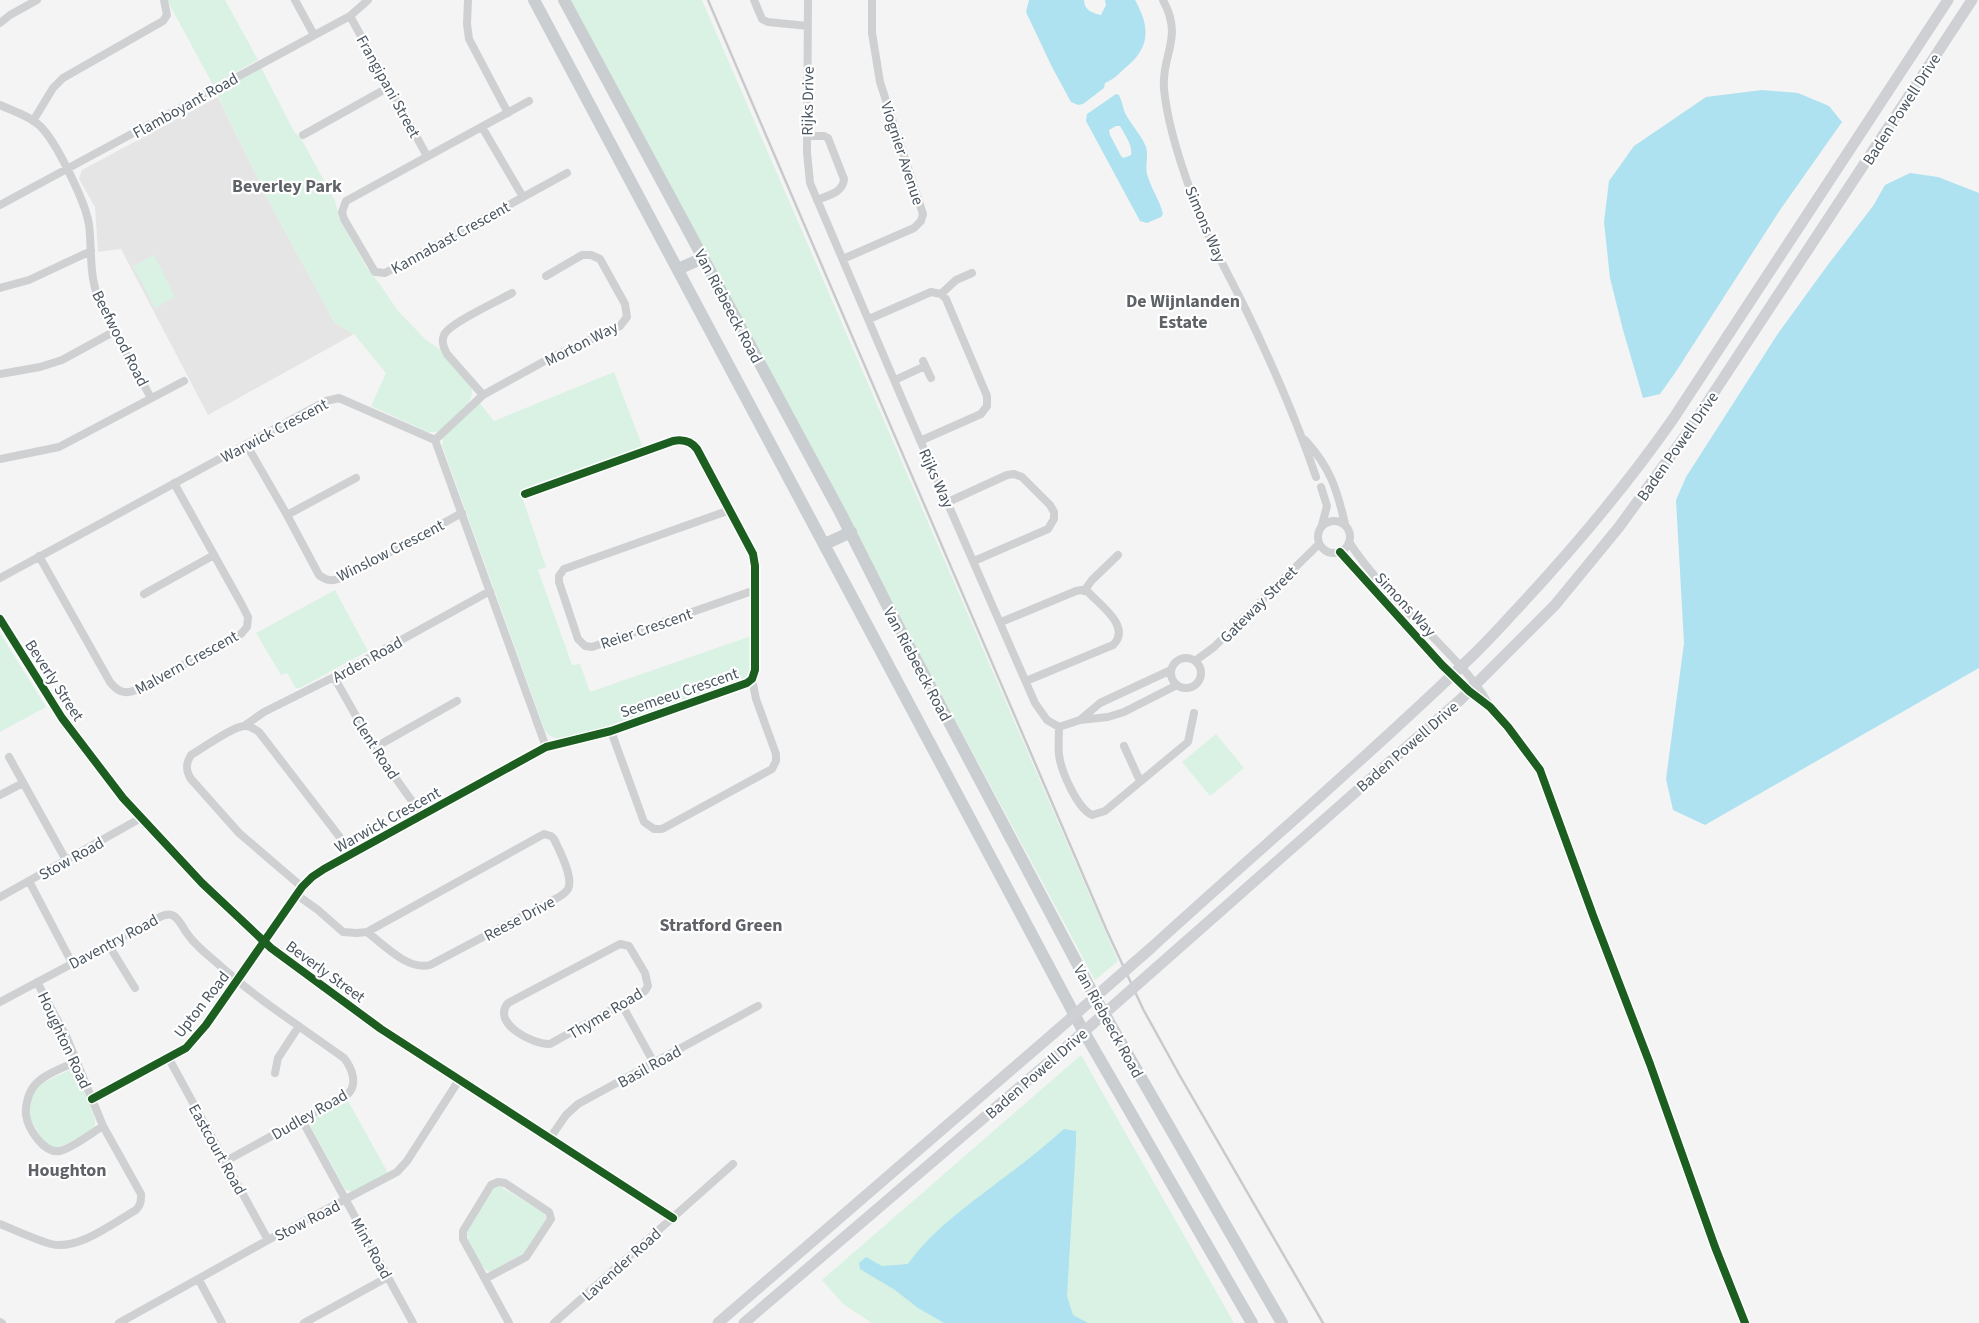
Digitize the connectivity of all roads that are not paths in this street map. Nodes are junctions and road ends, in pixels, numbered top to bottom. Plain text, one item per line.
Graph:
1 (37, 0) edge
2 (164, 0) edge
3 (295, 0) edge
4 (368, 0) edge
5 (468, 0) edge
6 (564, 0) edge
7 (754, 0) edge
8 (808, 0) edge
9 (872, 0) edge
10 (1163, 0) edge
11 (1948, 0) edge
12 (1972, 0) edge
13 (537, 1) edge
14 (350, 16) junction
15 (0, 23) edge
16 (808, 26) junction
17 (314, 35) junction
18 (389, 88) junction
19 (529, 101) dead end
20 (0, 105) edge
21 (508, 113) junction
22 (33, 120) junction
23 (482, 127) junction
24 (302, 135) dead end
25 (807, 136) junction
26 (428, 156) junction
27 (66, 169) junction
28 (567, 173) dead end
29 (523, 197) junction
30 (817, 200) junction
31 (0, 205) edge
32 (91, 251) junction
33 (703, 258) junction
34 (844, 259) junction
35 (678, 269) junction
36 (972, 273) dead end
37 (546, 276) dead end
38 (0, 288) edge
39 (512, 293) dead end
40 (941, 294) junction
41 (869, 319) junction
42 (115, 331) junction
43 (0, 374) edge
44 (931, 378) dead end
45 (895, 380) junction
46 (184, 381) dead end
47 (483, 395) junction
48 (152, 398) junction
49 (1302, 436) junction
50 (435, 440) junction
51 (920, 441) junction
52 (246, 444) junction
53 (0, 459) edge
54 (1316, 477) dead end
55 (356, 478) dead end
56 (174, 483) junction
57 (1321, 487) dead end
58 (525, 494) dead end
59 (948, 502) junction
60 (730, 510) junction
61 (462, 513) junction
62 (287, 515) junction
63 (1345, 524) junction
64 (1322, 525) junction
65 (851, 532) junction
66 (1350, 542) junction
67 (825, 544) junction
68 (1319, 544) junction
69 (1340, 552) junction
70 (1118, 554) dead end
71 (214, 555) junction
72 (39, 556) junction
73 (974, 561) junction
74 (0, 578) edge
75 (755, 590) junction
76 (490, 591) junction
77 (1084, 591) junction
78 (144, 594) dead end
79 (0, 619) edge
80 (1001, 622) junction
81 (1195, 661) junction
82 (1171, 670) junction
83 (1457, 671) junction
84 (334, 677) junction
85 (752, 679) junction
86 (1026, 681) junction
87 (1177, 685) junction
88 (1133, 688) junction
89 (1473, 688) junction
90 (457, 701) dead end
91 (1140, 704) junction
92 (1194, 713) dead end
93 (1080, 720) junction
94 (244, 726) junction
95 (1059, 727) junction
96 (611, 730) junction
97 (1124, 746) dead end
98 (546, 747) junction
99 (374, 748) junction
100 (9, 757) dead end
101 (1140, 781) junction
102 (23, 783) junction
103 (0, 795) edge
104 (422, 815) junction
105 (140, 818) junction
106 (352, 853) junction
107 (66, 860) junction
108 (29, 881) junction
109 (302, 887) junction
110 (297, 895) junction
111 (0, 897) edge
112 (367, 932) junction
113 (265, 942) junction
114 (108, 944) junction
115 (72, 963) junction
116 (237, 981) junction
117 (37, 982) junction
118 (135, 988) dead end
119 (0, 1002) edge
120 (622, 1005) junction
121 (758, 1006) dead end
122 (299, 1026) junction
123 (168, 1057) junction
124 (77, 1061) junction
125 (654, 1063) junction
126 (276, 1073) dead end
127 (459, 1080) junction
128 (92, 1099) junction
129 (302, 1120) junction
130 (104, 1126) junction
131 (550, 1138) junction
132 (226, 1161) junction
133 (733, 1164) dead end
134 (346, 1200) junction
135 (673, 1218) junction
136 (0, 1224) edge
137 (268, 1240) junction
138 (388, 1277) junction
139 (485, 1279) junction
140 (198, 1280) junction
141 (319, 1319) edge
142 (119, 1323) edge
143 (222, 1323) edge
144 (304, 1323) edge
145 (413, 1323) edge
146 (509, 1323) edge
147 (554, 1323) edge
148 (718, 1323) edge
149 (744, 1323) edge
150 (1252, 1323) edge
151 (1282, 1323) edge
152 (1745, 1323) edge

1 - 15 street
2 - 22 street
3 - 17 street
4 - 14 street, Flamboyant Road
5 - 21 street
6 - 33 main road, Van Riebeeck Road
7 - 16 street
8 - 16 street, Rijks Drive
9 - 34 street, Viognier Avenue
10 - 49 street, Simons Way
11 - 83 main road, Baden Powell Drive
12 - 89 main road, Baden Powell Drive
13 - 35 main road, Van Riebeeck Road
14 - 17 street, Flamboyant Road
14 - 18 street, Frangipani Street
16 - 25 street, Rijks Drive
17 - 27 street, Flamboyant Road
18 - 24 street
18 - 26 street, Frangipani Street
19 - 21 street, Kannabast Crescent
20 - 22 street, Beefwood Road
21 - 23 street, Kannabast Crescent
22 - 27 street, Beefwood Road
23 - 26 street, Kannabast Crescent
23 - 29 street
25 - 30 street, Rijks Drive
25 - 30 street
26 - 29 street, Kannabast Crescent
27 - 31 street, Flamboyant Road
27 - 32 street, Beefwood Road
28 - 29 street, Kannabast Crescent
30 - 34 street, Rijks Way
32 - 38 street
32 - 42 street, Beefwood Road
33 - 35 main road
33 - 65 main road, Van Riebeeck Road
34 - 41 street, Rijks Way
35 - 67 main road, Van Riebeeck Road
36 - 40 street
37 - 47 street, Morton Way
39 - 47 street
40 - 41 street
40 - 51 street
41 - 45 street, Rijks Way
42 - 43 street
42 - 48 street, Beefwood Road
44 - 45 street
45 - 51 street, Rijks Way
46 - 48 street
47 - 50 street, Morton Way
48 - 53 street
49 - 54 street, Simons Way
49 - 63 street, Simons Way
50 - 52 street, Warwick Crescent
50 - 61 street
51 - 59 street, Rijks Way
52 - 56 street, Warwick Crescent
52 - 62 street, Winslow Crescent
55 - 62 street
56 - 71 street, Malvern Crescent
56 - 72 street, Warwick Crescent
57 - 64 street
58 - 60 street, Seemeeu Crescent
59 - 73 street, Rijks Way
59 - 73 street
60 - 75 street, Seemeeu Crescent
60 - 75 street, Reier Crescent
61 - 62 street, Winslow Crescent
61 - 76 street
63 - 64 street
63 - 66 street
64 - 68 street
65 - 67 main road
65 - 151 main road, Van Riebeeck Road
66 - 69 street
66 - 83 street, Simons Way
67 - 150 main road, Van Riebeeck Road
68 - 69 street
68 - 81 street, Gateway Street
69 - 83 street, Simons Way
70 - 77 street
71 - 72 street, Malvern Crescent
71 - 78 street
72 - 74 street, Warwick Crescent
73 - 80 street, Rijks Way
75 - 85 street, Seemeeu Crescent
76 - 84 street, Arden Road
76 - 98 street
77 - 80 street
77 - 86 street
79 - 105 street, Beverly Street
80 - 86 street, Rijks Way
81 - 82 street
81 - 87 street
82 - 87 street
82 - 88 street
83 - 89 street
83 - 89 street
83 - 148 main road, Baden Powell Drive, bridge
84 - 94 street, Arden Road
84 - 99 street, Clent Road
85 - 96 street, Seemeeu Crescent
85 - 96 street
86 - 95 street, Rijks Way
87 - 91 street
88 - 91 street
88 - 93 street
89 - 149 main road, Baden Powell Drive, bridge
89 - 152 street
90 - 99 street
91 - 93 street
92 - 101 street
93 - 95 street
94 - 106 street
94 - 109 street, Arden Road
95 - 101 street
96 - 98 street, Seemeeu Crescent
97 - 101 street
98 - 104 street, Warwick Crescent
99 - 104 street, Clent Road
100 - 102 street
102 - 103 street
102 - 107 street
104 - 106 street, Warwick Crescent
105 - 107 street, Stow Road
105 - 113 street, Beverly Street
106 - 109 street, Warwick Crescent
107 - 108 street, Stow Road
108 - 111 street, Stow Road
108 - 115 street
109 - 110 street, Warwick Crescent
110 - 112 street
110 - 113 street, Warwick Crescent
112 - 112 street, Reese Drive
113 - 116 street, Upton Road
113 - 127 street, Beverly Street
114 - 115 street, Daventry Road
114 - 116 street, Daventry Road
114 - 118 street
115 - 117 street, Daventry Road
116 - 122 street, Dudley Road
116 - 123 street, Upton Road
117 - 119 street, Daventry Road
117 - 124 street, Houghton Road
120 - 120 street, Thyme Road
120 - 125 street
121 - 125 street, Basil Road
122 - 126 street
122 - 129 street, Dudley Road
123 - 128 street, Upton Road
123 - 132 street, Eastcourt Road
124 - 128 street, Houghton Road
124 - 130 street
125 - 131 street, Basil Road
127 - 131 street, Beverly Street
127 - 134 street, Stow Road
128 - 130 street
129 - 132 street, Dudley Road
129 - 134 street, Mint Road
130 - 136 street
131 - 135 street, Beverly Street
132 - 137 street, Eastcourt Road
133 - 135 street, Lavender Road
134 - 137 street, Stow Road
134 - 138 street, Mint Road
135 - 147 street, Lavender Road
137 - 140 street, Stow Road
138 - 141 street
138 - 145 street, Mint Road
139 - 139 street
139 - 146 street
140 - 142 street, Stow Road
140 - 143 street
141 - 144 street

